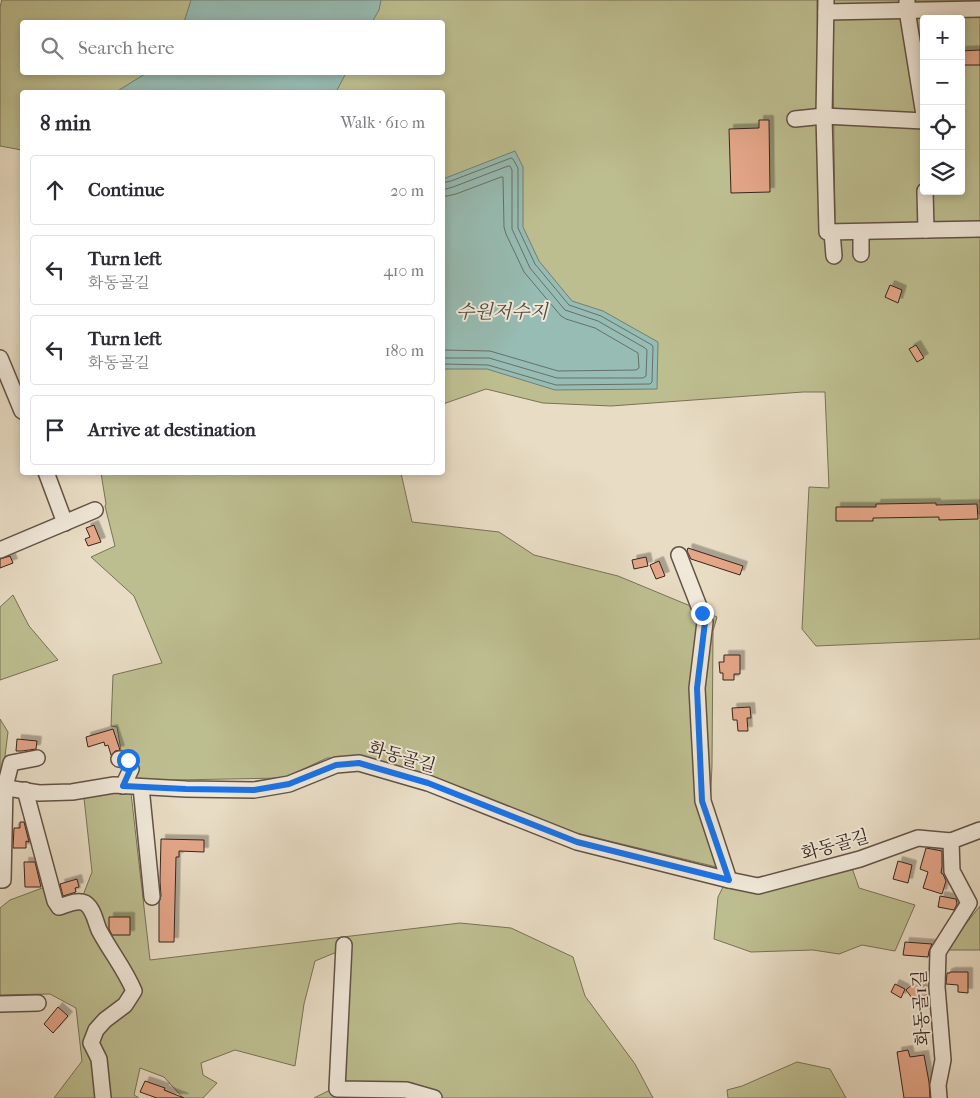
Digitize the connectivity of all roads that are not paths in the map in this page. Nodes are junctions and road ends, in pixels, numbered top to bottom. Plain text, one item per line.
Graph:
1 (907, 5) edge
2 (955, 5) edge
3 (826, 6) edge
4 (980, 9) edge
5 (922, 105) edge
6 (824, 116) junction
7 (795, 119) dead end
8 (920, 120) edge
9 (925, 195) edge
10 (980, 228) edge
11 (926, 230) junction
12 (829, 232) junction
13 (861, 232) junction
14 (861, 254) dead end
15 (834, 256) dead end
16 (0, 358) edge
17 (20, 406) edge
18 (47, 475) edge
19 (95, 510) dead end
20 (65, 523) junction
21 (0, 550) edge
22 (679, 554) dead end
23 (37, 758) dead end
24 (119, 759) dead end
25 (123, 786) junction
26 (3, 787) edge
27 (141, 787) junction
28 (25, 790) junction
29 (980, 830) edge
30 (951, 841) junction
31 (0, 880) edge
32 (729, 880) junction
33 (152, 898) dead end
34 (344, 946) dead end
35 (38, 1003) dead end
36 (0, 1004) edge
37 (414, 1095) edge
38 (103, 1098) edge
39 (434, 1098) edge
40 (939, 1098) edge

1 - 2 street
1 - 3 street
1 - 5 street
2 - 4 street
3 - 6 street
6 - 7 street
6 - 8 street
6 - 12 street
9 - 11 street
10 - 11 street
11 - 13 street
12 - 13 street
12 - 15 street
13 - 14 street
16 - 17 street
18 - 20 street
19 - 20 street
20 - 21 street
22 - 32 street
23 - 26 street
24 - 25 street
25 - 27 street, 화동골길
25 - 28 street, 화동골길
26 - 28 street, 화동골길
26 - 31 street
27 - 32 street, 화동골길
27 - 33 street
28 - 38 street
29 - 30 street
30 - 32 street, 화동골길
30 - 40 street, 화동골1길
34 - 37 street
35 - 36 street
37 - 39 street

